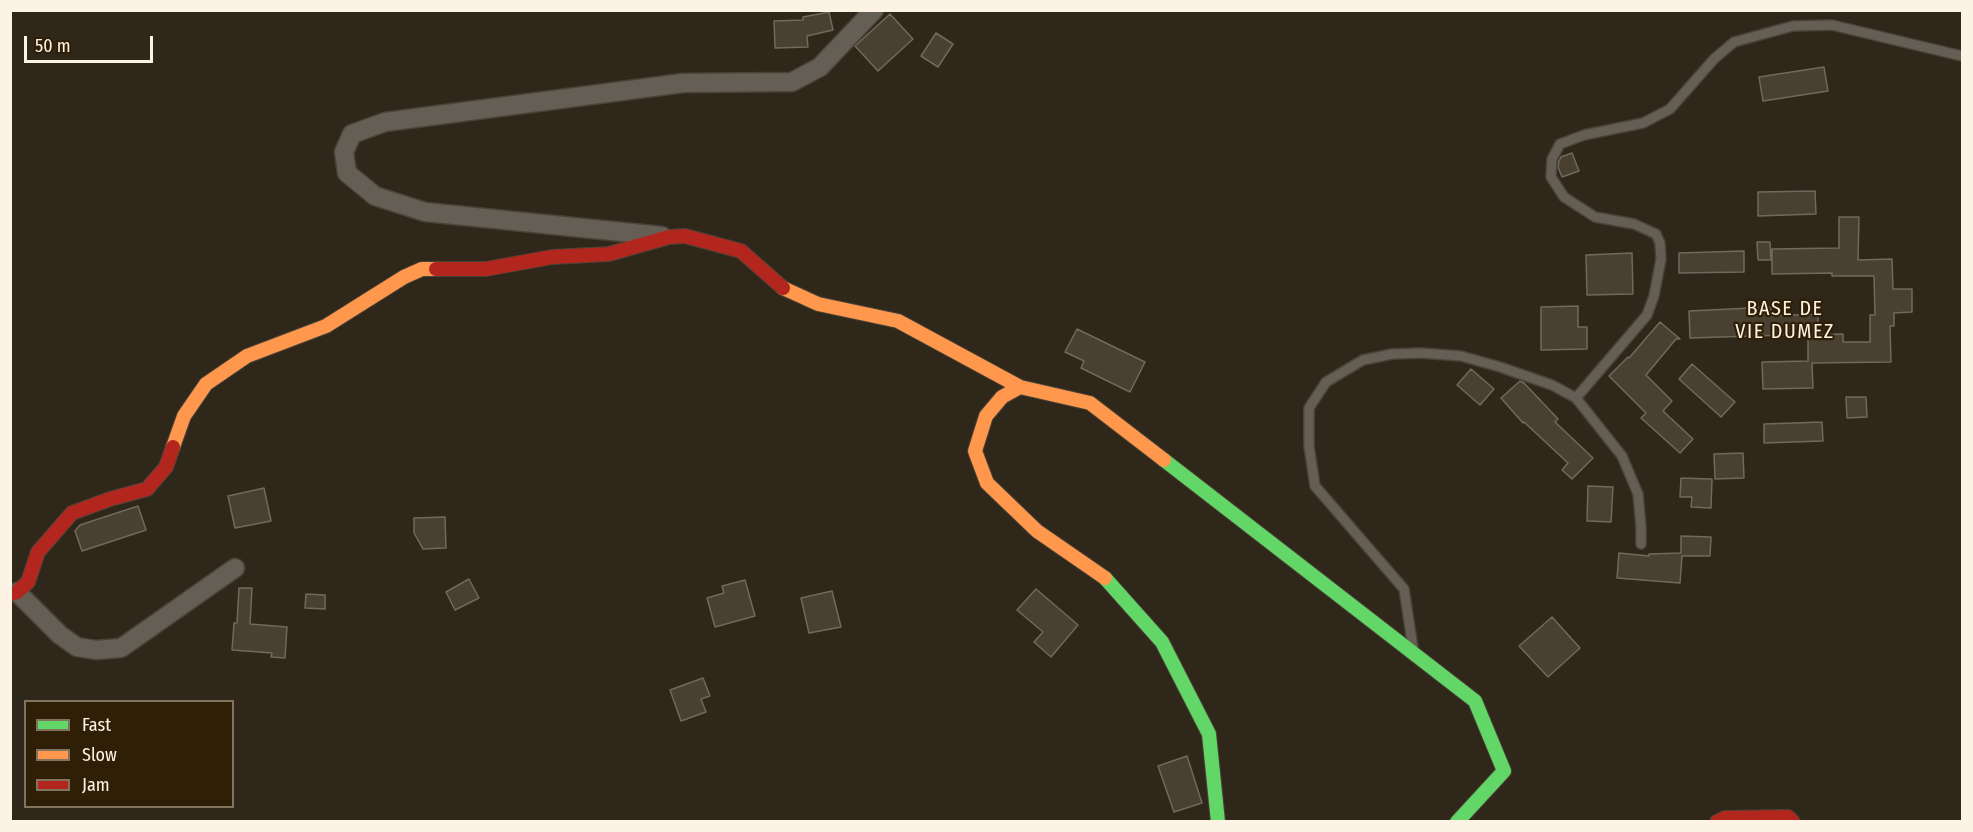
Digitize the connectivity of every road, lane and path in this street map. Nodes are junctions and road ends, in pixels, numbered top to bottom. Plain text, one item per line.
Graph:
1 (874, 10) edge
2 (1962, 56) edge
3 (669, 237) junction
4 (1020, 387) junction
5 (1576, 398) junction
6 (1641, 544) dead end
7 (235, 568) dead end
8 (14, 593) edge
9 (1414, 653) junction
10 (1218, 822) edge
11 (1457, 822) edge
12 (1717, 822) edge
13 (1793, 822) edge

1 - 3 street
2 - 5 lane
3 - 4 street
3 - 8 street
4 - 9 street
4 - 10 street
5 - 6 lane
5 - 9 lane
7 - 8 street
9 - 11 street
12 - 13 street

